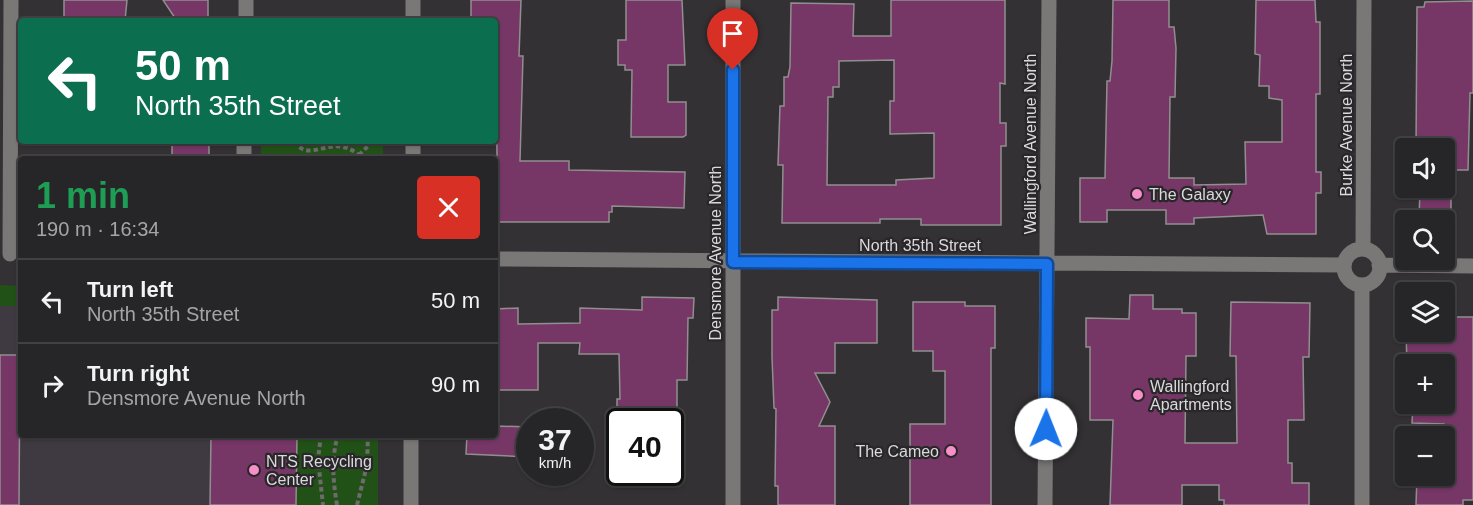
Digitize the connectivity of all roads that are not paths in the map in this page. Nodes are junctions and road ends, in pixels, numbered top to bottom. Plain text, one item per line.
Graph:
1 (11, 0) edge
2 (246, 0) edge
3 (413, 0) edge
4 (733, 0) edge
5 (1049, 0) edge
6 (1364, 0) edge
7 (246, 18) edge
8 (413, 18) edge
9 (16, 90) edge
10 (1363, 249) junction
11 (10, 254) edge
12 (498, 259) edge
13 (733, 262) junction
14 (1047, 264) junction
15 (1344, 265) junction
16 (1379, 265) junction
17 (1473, 266) edge
18 (1362, 285) junction
19 (411, 438) edge
20 (411, 505) edge
21 (732, 505) edge
22 (1045, 505) edge
23 (1362, 505) edge

1 - 9 street
2 - 7 street
3 - 8 street
4 - 13 street, Densmore Avenue North
5 - 14 street, Wallingford Avenue North
6 - 10 street, Burke Avenue North
9 - 11 street
10 - 15 street
10 - 16 street
12 - 13 street, North 35th Street
13 - 14 street, North 35th Street
13 - 21 street, Densmore Avenue North
14 - 15 street, North 35th Street
14 - 22 street, Wallingford Avenue North
15 - 18 street
16 - 17 street
16 - 18 street
18 - 23 street
19 - 20 street

